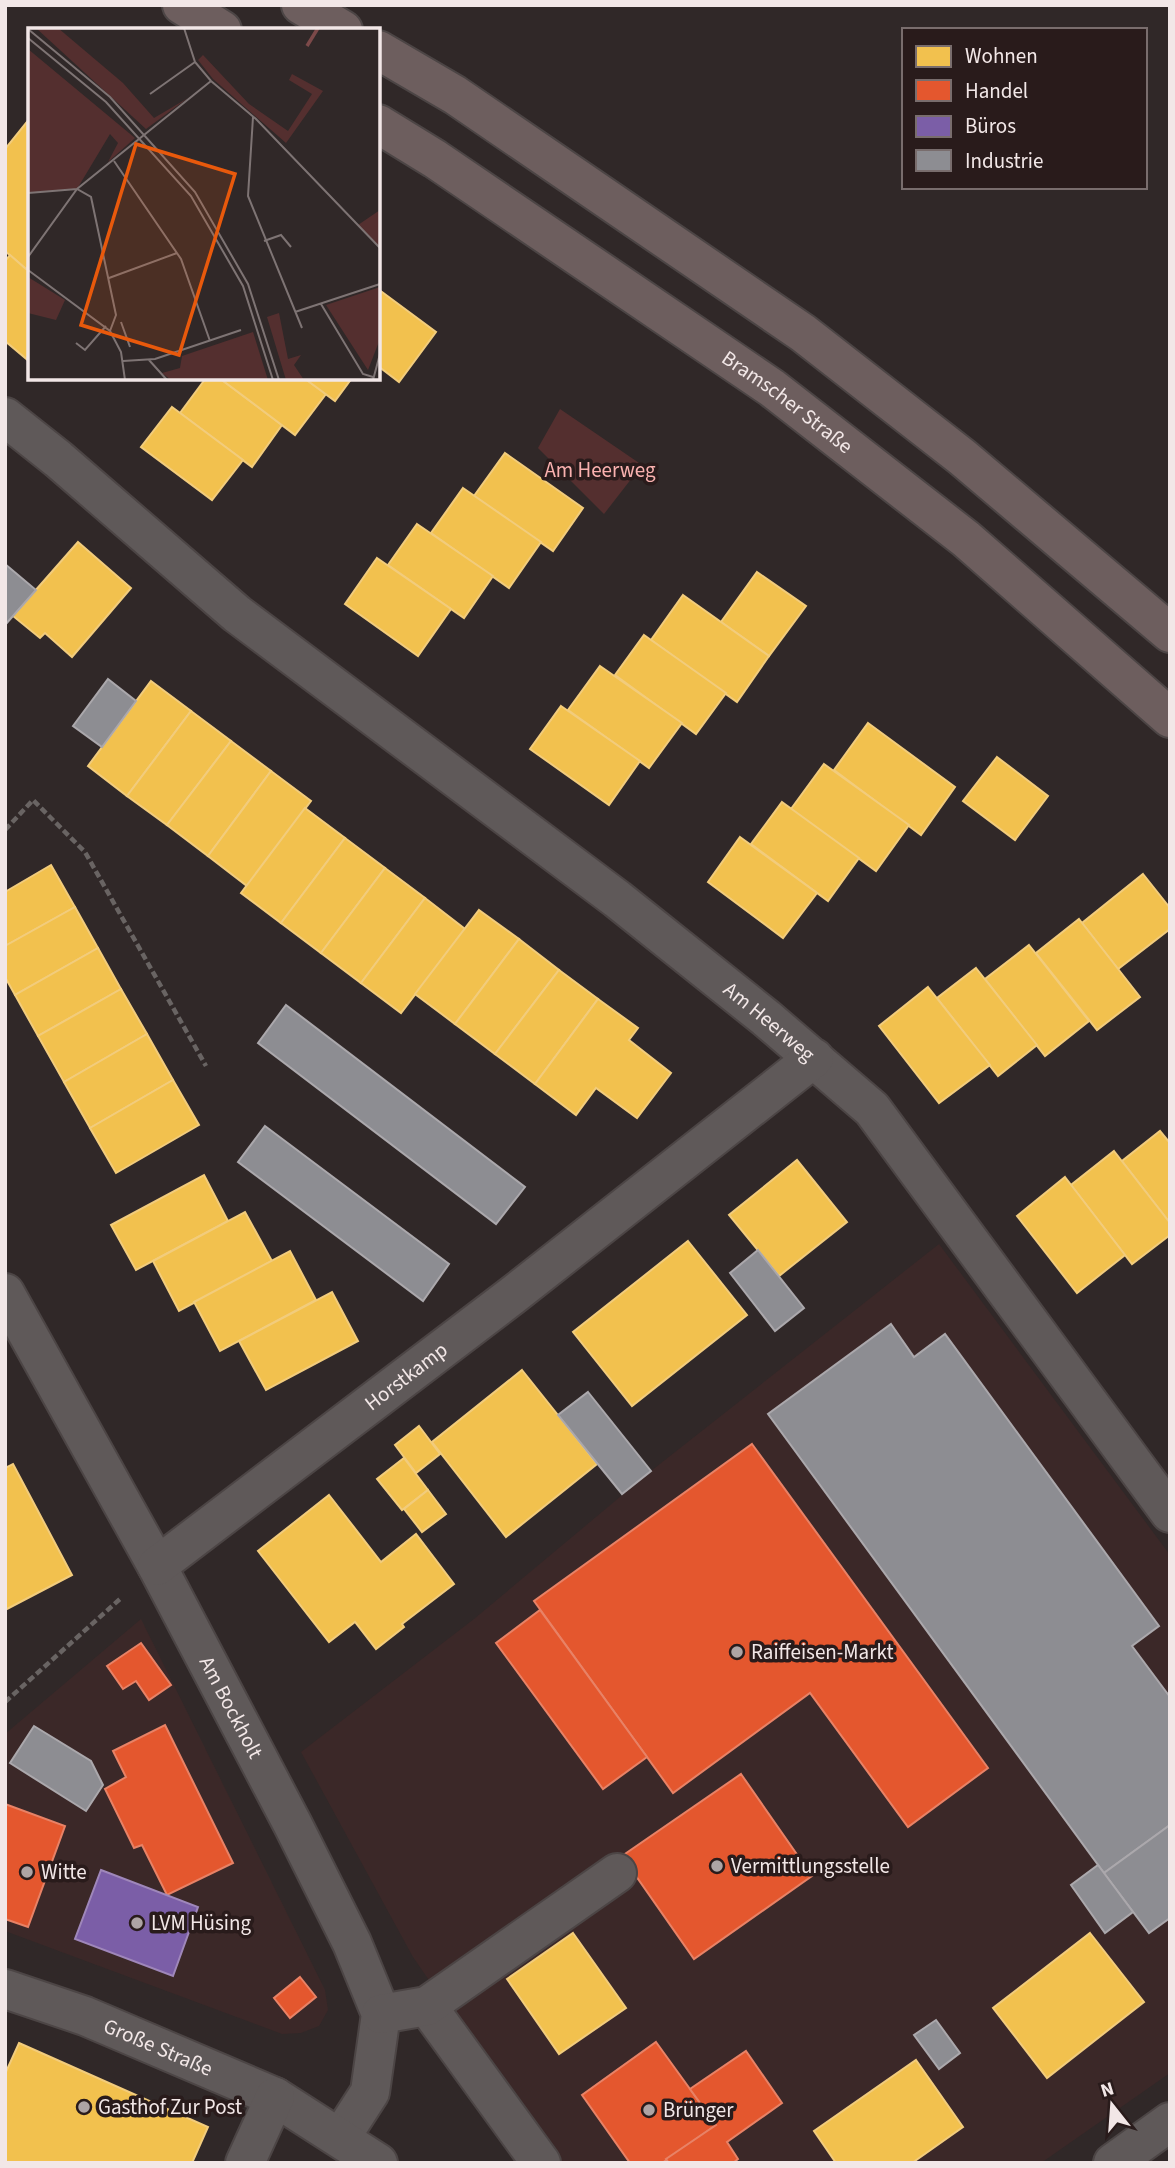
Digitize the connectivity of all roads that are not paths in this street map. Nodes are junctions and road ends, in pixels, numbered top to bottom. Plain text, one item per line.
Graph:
1 (182, 5) edge
2 (301, 5) edge
3 (219, 28) edge
4 (340, 28) edge
5 (380, 51) edge
6 (380, 125) edge
7 (5, 417) edge
8 (1170, 633) edge
9 (1170, 718) edge
10 (814, 1058) junction
11 (5, 1293) edge
12 (1170, 1513) edge
13 (157, 1566) junction
14 (617, 1873) dead end
15 (5, 1989) edge
16 (427, 2006) junction
17 (382, 2014) junction
18 (275, 2097) junction
19 (1170, 2122) edge
20 (341, 2137) junction
21 (245, 2163) edge
22 (378, 2163) edge
23 (541, 2163) edge
24 (1113, 2163) edge

1 - 3 highway
2 - 4 highway
5 - 8 highway
6 - 9 highway, Bramscher Straße
7 - 10 street, Am Heerweg
10 - 12 street, Am Heerweg
10 - 13 street, Horstkamp
11 - 13 street, Am Bockholt
13 - 17 street, Am Bockholt
14 - 16 street
15 - 18 street, Große Straße
16 - 17 street
16 - 23 street
17 - 20 street
18 - 20 street, Große Straße
18 - 21 street
19 - 24 street
20 - 22 street, Große Straße

